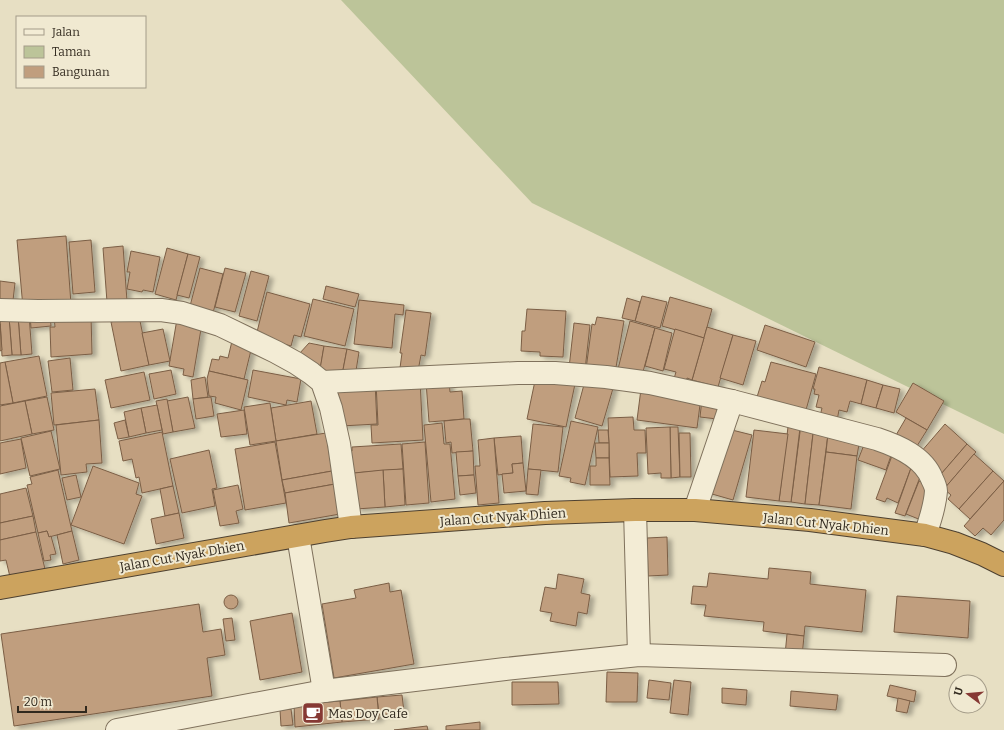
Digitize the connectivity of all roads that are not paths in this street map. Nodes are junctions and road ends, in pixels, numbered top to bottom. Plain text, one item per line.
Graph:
1 (0, 310) edge
2 (322, 382) junction
3 (732, 401) junction
4 (635, 510) junction
5 (695, 510) junction
6 (351, 527) junction
7 (925, 535) junction
8 (298, 536) junction
9 (1004, 565) edge
10 (0, 588) edge
11 (639, 655) junction
12 (945, 665) dead end
13 (324, 691) junction
14 (120, 730) edge

1 - 2 street
2 - 3 street
2 - 6 street
3 - 5 street
3 - 7 street
4 - 5 highway, Jalan Cut Nyak Dhien
4 - 6 highway, Jalan Cut Nyak Dhien
4 - 11 street
5 - 7 highway, Jalan Cut Nyak Dhien
6 - 8 highway, Jalan Cut Nyak Dhien
7 - 9 highway, Jalan Cut Nyak Dhien
8 - 10 highway, Jalan Cut Nyak Dhien
8 - 13 street
11 - 12 street
11 - 13 street
13 - 14 street

